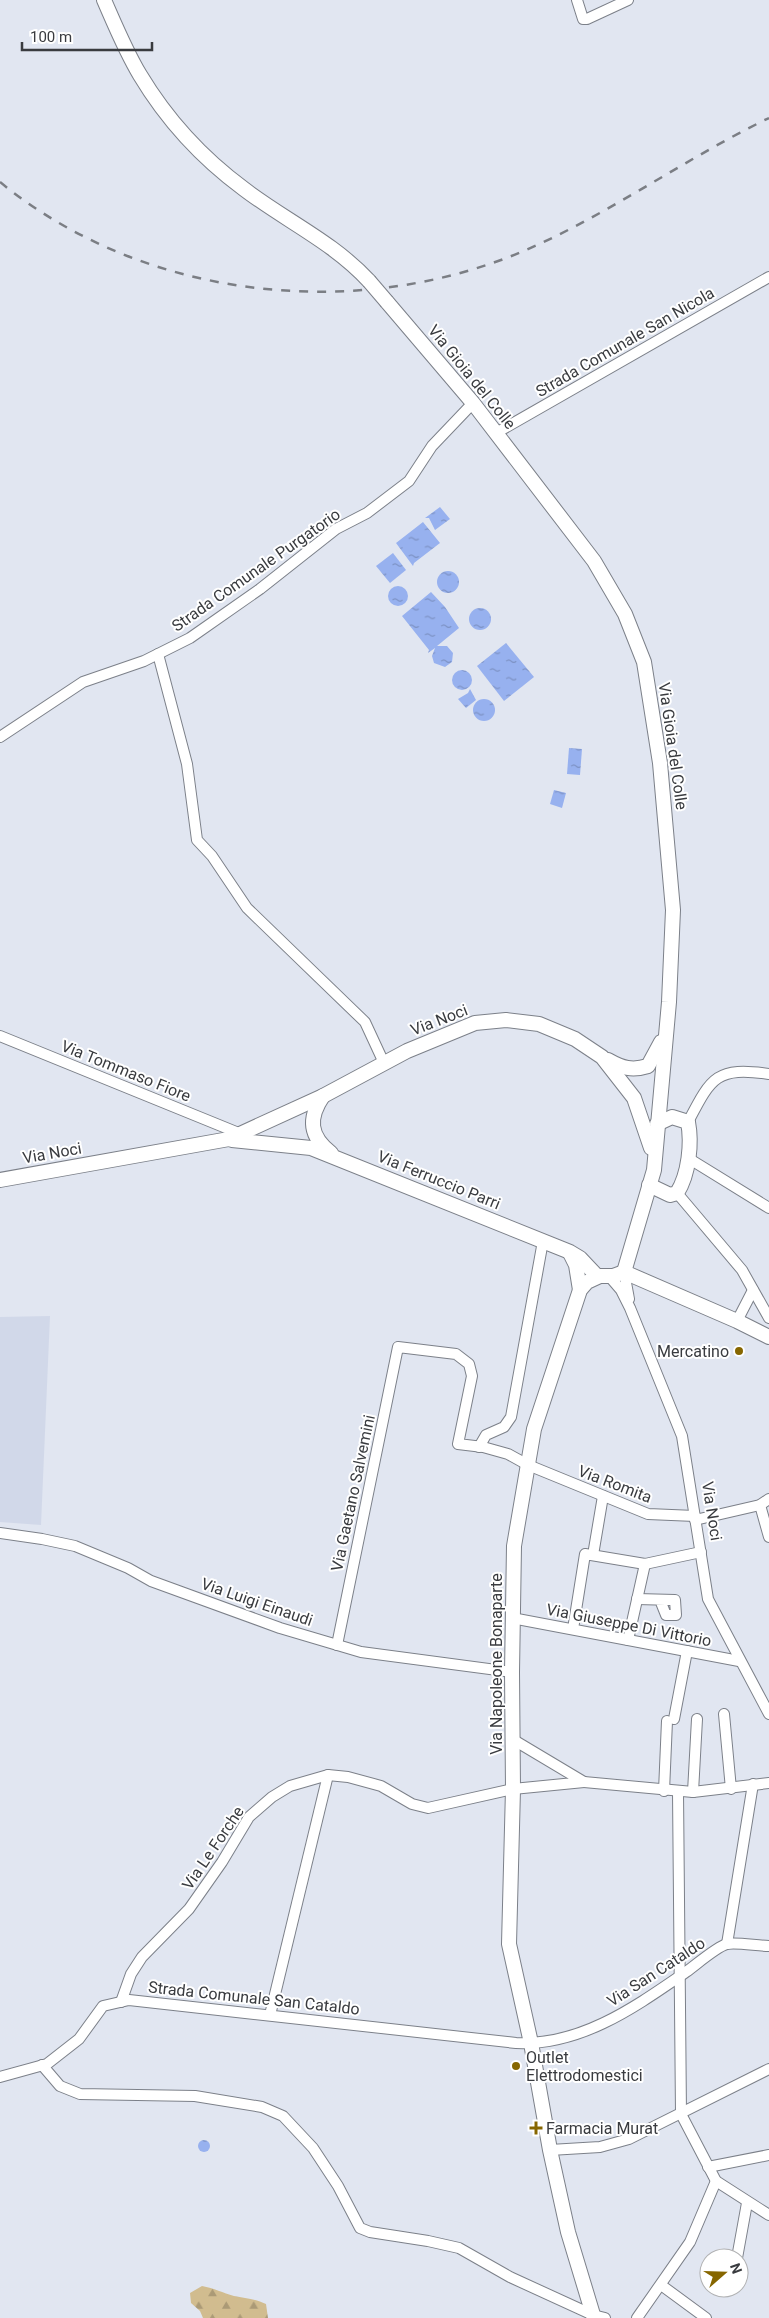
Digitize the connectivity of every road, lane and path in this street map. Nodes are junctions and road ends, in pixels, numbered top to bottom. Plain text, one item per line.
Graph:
1 (104, 0) edge
2 (577, 0) edge
3 (628, 0) edge
4 (769, 277) edge
5 (473, 403) junction
6 (496, 434) junction
7 (158, 654) junction
8 (0, 737) edge
9 (667, 1027) junction
10 (0, 1036) edge
11 (602, 1057) junction
12 (384, 1063) junction
13 (769, 1074) edge
14 (323, 1096) junction
15 (688, 1122) junction
16 (657, 1124) junction
17 (235, 1136) junction
18 (334, 1156) junction
19 (688, 1158) junction
20 (654, 1161) junction
21 (0, 1180) edge
22 (649, 1185) junction
23 (677, 1193) junction
24 (769, 1208) edge
25 (543, 1241) junction
26 (570, 1252) junction
27 (624, 1272) junction
28 (605, 1276) junction
29 (580, 1290) junction
30 (753, 1290) junction
31 (630, 1308) junction
32 (769, 1318) edge
33 (737, 1321) junction
34 (769, 1337) edge
35 (398, 1347) joint
36 (479, 1446) junction
37 (528, 1465) junction
38 (603, 1496) junction
39 (769, 1499) edge
40 (760, 1506) junction
41 (695, 1518) junction
42 (0, 1533) edge
43 (769, 1537) edge
44 (701, 1552) junction
45 (589, 1554) junction
46 (645, 1564) junction
47 (637, 1599) junction
48 (660, 1600) dead end
49 (512, 1618) junction
50 (573, 1629) junction
51 (628, 1640) junction
52 (337, 1645) junction
53 (688, 1652) junction
54 (739, 1661) junction
55 (512, 1672) junction
56 (724, 1714) dead end
57 (769, 1714) edge
58 (698, 1719) dead end
59 (512, 1739) junction
60 (328, 1775) junction
61 (584, 1782) junction
62 (769, 1783) edge
63 (753, 1784) junction
64 (513, 1789) junction
65 (731, 1789) junction
66 (664, 1791) junction
67 (678, 1792) junction
68 (693, 1792) junction
69 (727, 1944) junction
70 (769, 1946) edge
71 (678, 1977) junction
72 (121, 2002) junction
73 (270, 2015) junction
74 (531, 2044) junction
75 (42, 2065) junction
76 (769, 2069) edge
77 (0, 2077) edge
78 (680, 2114) junction
79 (550, 2150) junction
80 (769, 2155) edge
81 (708, 2167) junction
82 (716, 2181) junction
83 (747, 2202) junction
84 (769, 2214) edge
85 (739, 2248) edge
86 (661, 2285) junction
87 (597, 2317) edge
88 (637, 2318) edge
89 (706, 2318) edge

1 - 5 main road, Via Gioia del Colle, bridge
2 - 3 street
4 - 6 street, Strada Comunale San Nicola
5 - 6 main road, Via Gioia del Colle
5 - 7 street, Strada Comunale Purgatorio
6 - 9 main road, Via Gioia del Colle
7 - 8 street, Strada Comunale Purgatorio
7 - 12 street
9 - 11 main road
9 - 16 main road
10 - 17 street, Via Tommaso Fiore
11 - 12 main road, Via Noci
11 - 20 main road, Via Noci
12 - 14 main road, Via Noci
13 - 15 street
14 - 17 main road, Via Noci
14 - 18 main road
15 - 16 main road
15 - 19 main road
16 - 20 main road
17 - 18 main road, Via Ferruccio Parri
17 - 21 main road, Via Noci
18 - 25 main road, Via Ferruccio Parri
19 - 23 main road
19 - 24 street
20 - 22 main road
22 - 23 main road
22 - 27 main road
23 - 30 street
25 - 26 main road, Via Ferruccio Parri
25 - 36 street
26 - 28 main road, Via Ferruccio Parri
26 - 29 main road, Via Napoleone Bonaparte
27 - 28 main road
27 - 31 street, Via Noci
27 - 33 main road
28 - 29 main road
28 - 31 street, Via Noci
29 - 37 main road, Via Napoleone Bonaparte
30 - 32 street
30 - 33 street
31 - 41 street, Via Noci
33 - 34 main road
35 - 36 street, Via Romita
35 - 52 street, Via Gaetano Salvemini
36 - 37 street, Via Romita
37 - 38 street, Via Romita
37 - 49 main road, Via Napoleone Bonaparte
38 - 41 street, Via Romita
38 - 45 street
39 - 40 street
40 - 41 street, Via Romita
40 - 43 street
41 - 44 street, Via Noci
42 - 52 street, Via Luigi Einaudi
44 - 46 street
44 - 54 street, Via Noci
45 - 46 street
45 - 50 street
46 - 47 street
47 - 48 street
47 - 51 street
49 - 50 street, Via Giuseppe Di Vittorio
49 - 55 main road, Via Napoleone Bonaparte
50 - 51 street, Via Giuseppe Di Vittorio
51 - 53 street, Via Giuseppe Di Vittorio
52 - 55 street, Via Luigi Einaudi
53 - 54 street, Via Giuseppe Di Vittorio
53 - 66 street
54 - 57 street, Via Noci
55 - 59 main road, Via Napoleone Bonaparte
56 - 65 street
58 - 68 street
59 - 61 street
59 - 64 main road, Via Napoleone Bonaparte
60 - 64 street, Via Le Forche
60 - 72 street, Via Le Forche
60 - 73 street
61 - 64 street, Via Le Forche
61 - 66 street
62 - 63 street
63 - 65 street
63 - 69 street
64 - 74 main road, Via Napoleone Bonaparte
65 - 68 street
66 - 67 street
67 - 68 street
67 - 71 street
69 - 70 street, Via San Cataldo
69 - 71 street, Via San Cataldo
71 - 74 street, Via San Cataldo
71 - 78 street
72 - 73 street, Strada Comunale San Cataldo
72 - 75 street, Strada Comunale San Cataldo
73 - 74 street, Strada Comunale San Cataldo
74 - 79 main road, Via Napoleone Bonaparte
75 - 77 street, Strada Comunale San Cataldo
75 - 87 street
76 - 78 street
78 - 79 street
78 - 81 street
79 - 87 main road, Via Napoleone Bonaparte
80 - 81 street
81 - 82 street
82 - 83 street
82 - 86 street
83 - 84 street
83 - 85 street
86 - 88 street
86 - 89 street

